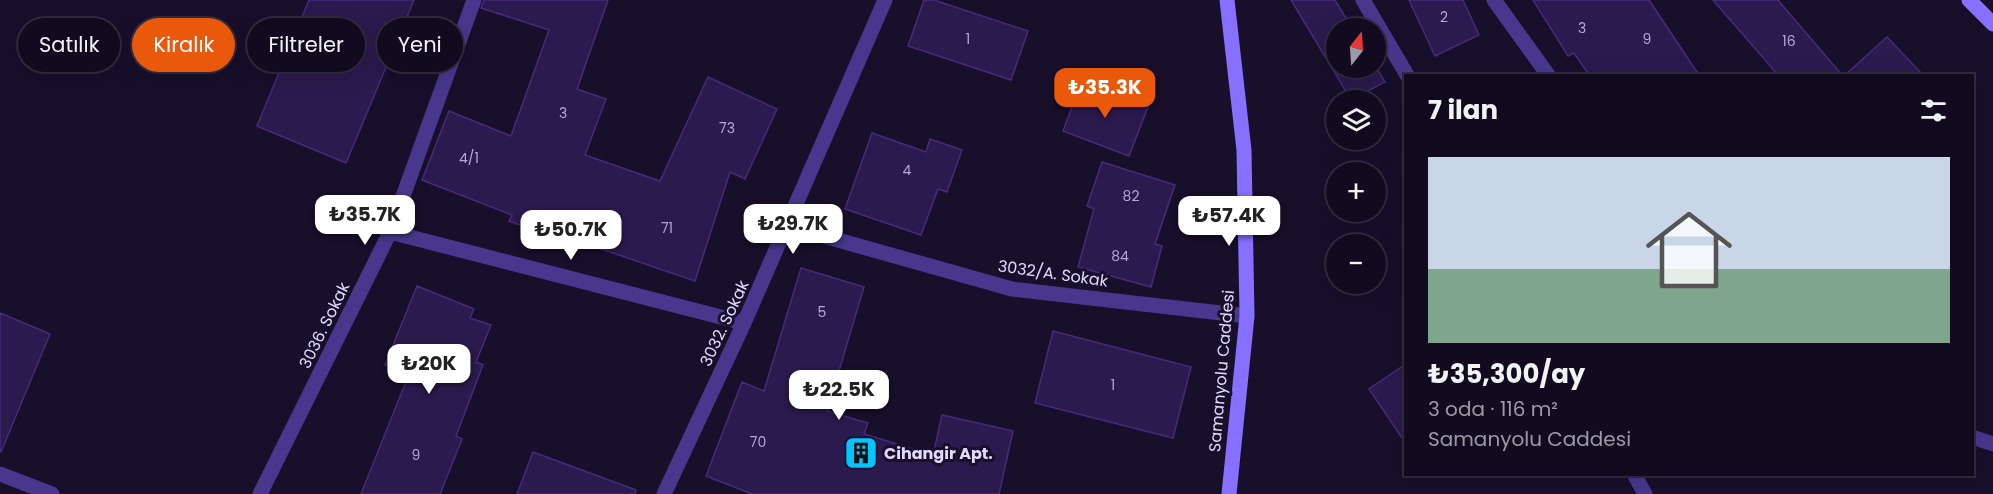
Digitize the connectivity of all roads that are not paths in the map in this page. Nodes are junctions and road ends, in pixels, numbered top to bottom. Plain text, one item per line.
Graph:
1 (474, 0) edge
2 (885, 0) edge
3 (1227, 0) edge
4 (1363, 0) edge
5 (1494, 0) edge
6 (1969, 0) edge
7 (1993, 24) edge
8 (1406, 74) edge
9 (1547, 74) edge
10 (788, 226) junction
11 (390, 231) junction
12 (1247, 316) junction
13 (744, 323) junction
14 (1974, 438) edge
15 (1993, 444) edge
16 (0, 474) edge
17 (1635, 476) edge
18 (52, 494) edge
19 (260, 494) edge
20 (664, 494) edge
21 (1229, 494) edge
22 (1645, 494) edge

1 - 11 street, 3036. Sokak
2 - 10 street, 3032. Sokak
3 - 12 street, Samanyolu Caddesi
4 - 8 street
5 - 9 street
6 - 7 street
10 - 12 street, 3032/A. Sokak
10 - 13 street, 3032. Sokak
11 - 13 street
11 - 19 street, 3036. Sokak
12 - 21 street, Samanyolu Caddesi
13 - 20 street, 3032. Sokak
14 - 15 street
16 - 18 street
17 - 22 street

